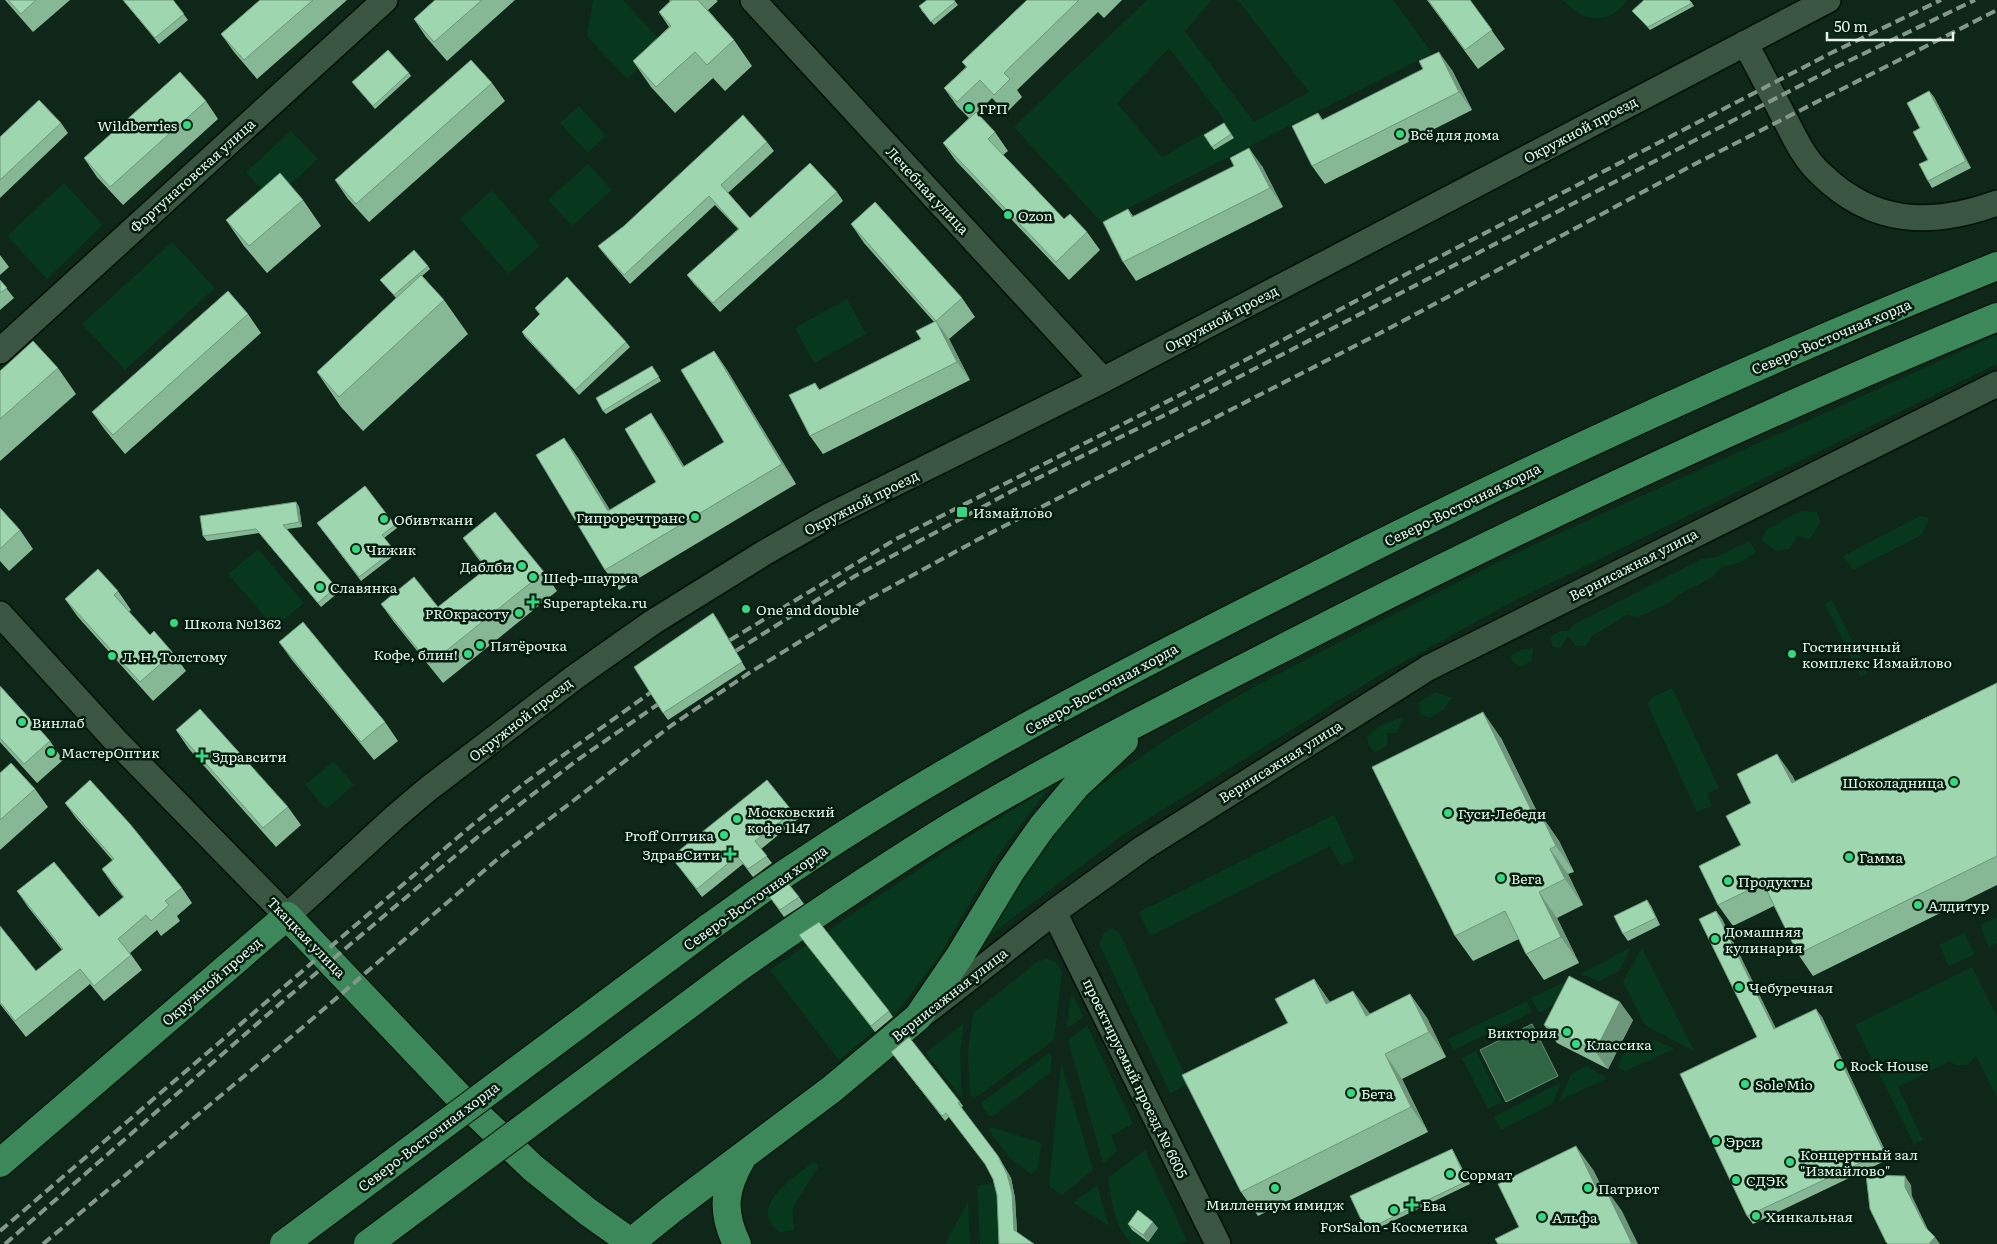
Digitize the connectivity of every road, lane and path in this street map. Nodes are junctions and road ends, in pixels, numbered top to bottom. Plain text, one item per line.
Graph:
1 (385, 0) edge
2 (753, 0) edge
3 (1828, 0) edge
4 (1745, 42) junction
5 (1997, 203) edge
6 (1994, 267) edge
7 (1997, 317) edge
8 (0, 351) edge
9 (1103, 380) junction
10 (1997, 384) edge
11 (0, 614) edge
12 (1166, 708) junction
13 (1054, 912) junction
14 (287, 916) junction
15 (918, 1017) junction
16 (744, 1156) junction
17 (0, 1164) edge
18 (284, 1244) edge
19 (368, 1244) edge
20 (631, 1244) edge
21 (737, 1244) edge
22 (1218, 1244) edge

1 - 8 street, Фортунатовская улица
2 - 9 street, Лечебная улица
3 - 4 street, Окружной проезд
4 - 5 street
4 - 9 street, Окружной проезд
6 - 18 main road, Северо-Восточная хорда, bridge
7 - 12 main road
9 - 14 street, Окружной проезд
10 - 13 street, Вернисажная улица
11 - 14 street, Ткацкая улица
12 - 15 main road
12 - 19 main road, bridge
13 - 15 street, Вернисажная улица
13 - 22 street, проектируемый проезд № 6605
14 - 17 main road, Окружной проезд
14 - 20 main road, Ткацкая улица
15 - 16 main road, Вернисажная улица
16 - 20 main road, Вернисажная улица
16 - 21 main road

